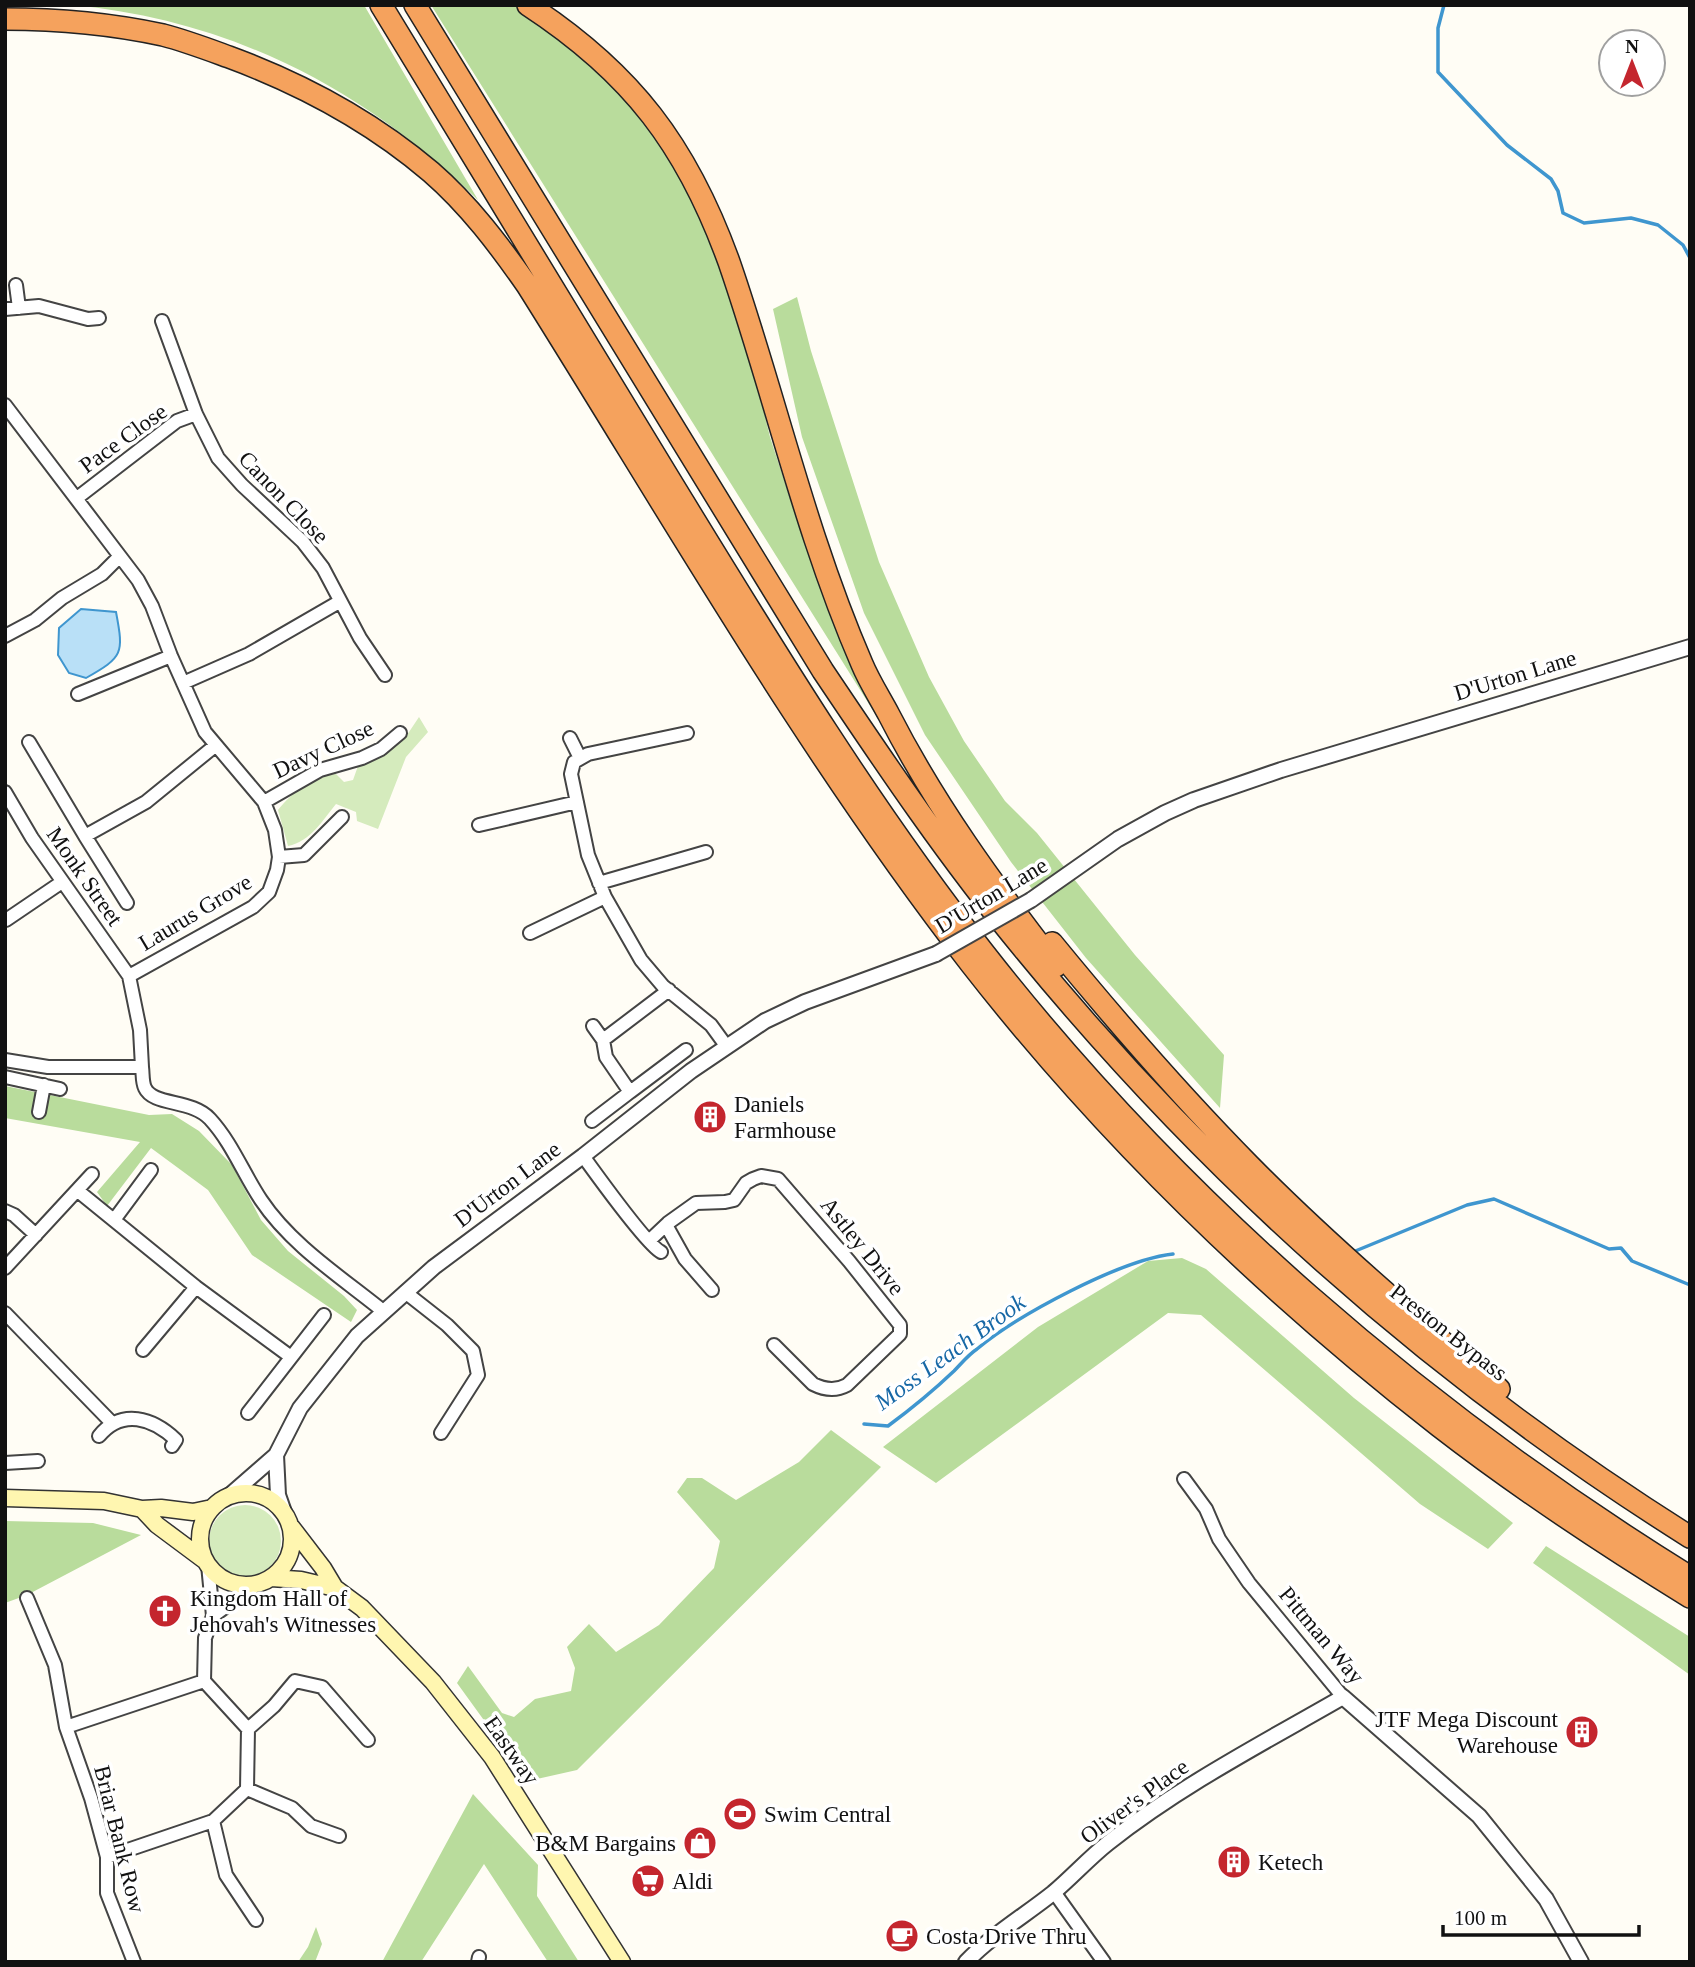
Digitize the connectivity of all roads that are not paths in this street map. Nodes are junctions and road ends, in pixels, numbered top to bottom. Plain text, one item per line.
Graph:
1 (381, 5) edge
2 (415, 5) edge
3 (528, 5) edge
4 (5, 19) edge
5 (16, 285) dead end
6 (19, 308) junction
7 (5, 309) edge
8 (99, 318) dead end
9 (162, 321) dead end
10 (5, 405) edge
11 (196, 414) junction
12 (18, 419) junction
13 (5, 428) edge
14 (218, 458) joint
15 (77, 498) junction
16 (119, 557) junction
17 (833, 589) junction
18 (339, 602) junction
19 (5, 636) edge
20 (1690, 647) edge
21 (171, 656) junction
22 (385, 675) dead end
23 (183, 683) junction
24 (78, 694) dead end
25 (654, 726) dead end
26 (400, 733) dead end
27 (687, 733) dead end
28 (570, 737) dead end
29 (657, 740) junction
30 (29, 742) dead end
31 (216, 745) junction
32 (580, 758) junction
33 (5, 792) edge
34 (264, 802) junction
35 (576, 802) junction
36 (342, 817) dead end
37 (479, 825) dead end
38 (85, 836) junction
39 (706, 852) dead end
40 (279, 857) junction
41 (62, 881) junction
42 (599, 883) junction
43 (605, 897) junction
44 (127, 903) dead end
45 (6, 920) edge
46 (530, 933) dead end
47 (129, 976) junction
48 (668, 990) junction
49 (593, 1026) dead end
50 (603, 1040) junction
51 (727, 1047) junction
52 (686, 1050) dead end
53 (5, 1060) edge
54 (142, 1067) junction
55 (5, 1077) edge
56 (44, 1086) junction
57 (60, 1088) dead end
58 (630, 1092) junction
59 (39, 1112) dead end
60 (592, 1121) dead end
61 (1197, 1142) junction
62 (583, 1156) junction
63 (151, 1170) dead end
64 (92, 1174) dead end
65 (78, 1192) junction
66 (5, 1211) edge
67 (114, 1220) junction
68 (666, 1225) junction
69 (36, 1235) junction
70 (650, 1240) junction
71 (661, 1252) dead end
72 (5, 1268) edge
73 (196, 1287) junction
74 (712, 1290) dead end
75 (405, 1292) junction
76 (383, 1311) junction
77 (5, 1313) edge
78 (324, 1315) dead end
79 (774, 1345) dead end
80 (143, 1350) dead end
81 (291, 1357) junction
82 (248, 1413) dead end
83 (112, 1423) junction
84 (440, 1433) dead end
85 (99, 1436) dead end
86 (172, 1446) dead end
87 (276, 1455) junction
88 (38, 1461) dead end
89 (5, 1463) edge
90 (1184, 1479) dead end
91 (1624, 1494) junction
92 (229, 1496) junction
93 (5, 1498) edge
94 (212, 1508) junction
95 (142, 1509) junction
96 (288, 1520) junction
97 (1690, 1537) edge
98 (206, 1563) junction
99 (1690, 1577) edge
100 (264, 1581) junction
101 (335, 1588) junction
102 (1690, 1597) edge
103 (27, 1598) dead end
104 (213, 1616) junction
105 (204, 1681) junction
106 (1342, 1697) junction
107 (66, 1727) junction
108 (248, 1728) junction
109 (368, 1740) dead end
110 (247, 1789) junction
111 (213, 1821) junction
112 (339, 1836) dead end
113 (107, 1857) junction
114 (1054, 1892) junction
115 (256, 1920) dead end
116 (134, 1962) edge
117 (622, 1962) edge
118 (966, 1962) edge
119 (1104, 1962) edge
120 (1581, 1962) edge

1 - 99 highway
2 - 61 highway
3 - 17 highway
4 - 102 highway
5 - 6 street
6 - 7 street
6 - 8 street
9 - 11 street, Pace Close
10 - 12 street, Laurus Grove
11 - 14 street, Pace Close
11 - 15 street, Pace Close
12 - 13 street
12 - 15 street, Laurus Grove
14 - 18 street, Canon Close
15 - 16 street, Laurus Grove
16 - 19 street
16 - 21 street, Laurus Grove
17 - 61 highway
17 - 91 highway
18 - 22 street, Canon Close
18 - 23 street
20 - 51 street, D'Urton Lane, bridge
21 - 23 street, Laurus Grove
21 - 24 street
23 - 31 street, Laurus Grove
25 - 29 street
26 - 34 street, Davy Close
27 - 29 street
28 - 32 street
29 - 32 street
30 - 38 street
31 - 34 street, Laurus Grove
31 - 38 street
32 - 35 street
33 - 41 street, Monk Street
34 - 40 street, Laurus Grove
35 - 37 street
35 - 42 street
36 - 40 street
38 - 44 street
39 - 42 street
40 - 47 street, Laurus Grove
41 - 45 street
41 - 47 street, Monk Street
42 - 43 street
43 - 46 street
43 - 48 street
47 - 54 street, Monk Street
48 - 50 street
48 - 51 street
49 - 50 street
50 - 58 street
51 - 62 street, D'Urton Lane
52 - 58 street
53 - 54 street
54 - 76 street, Monk Street
55 - 56 street
56 - 57 street
56 - 59 street
58 - 60 street
61 - 91 highway, Preston Bypass
62 - 70 street
62 - 75 street, D'Urton Lane
63 - 67 street
64 - 65 street
65 - 67 street
65 - 69 street
66 - 69 street
67 - 73 street
68 - 70 street, Astley Drive
68 - 74 street
68 - 79 street, Astley Drive
69 - 72 street
70 - 71 street
73 - 80 street
73 - 81 street
75 - 76 street, D'Urton Lane
75 - 84 street
76 - 87 street, D'Urton Lane
77 - 83 street
78 - 81 street
81 - 82 street
83 - 85 street
83 - 86 street
87 - 92 street, D'Urton Lane
87 - 96 street, D'Urton Lane
88 - 89 street
90 - 106 street, Pittman Way
91 - 97 highway, Preston Bypass
92 - 94 main road
92 - 96 main road
93 - 95 main road
94 - 95 main road
94 - 98 main road
95 - 98 main road
96 - 100 main road
96 - 101 main road, Eastway
98 - 100 main road
98 - 104 street
100 - 101 main road, Eastway
100 - 104 street
101 - 117 main road, Eastway
103 - 107 street, Briar Bank Row
104 - 105 street
105 - 107 street
105 - 108 street
106 - 114 street, Oliver's Place
106 - 120 street, Pittman Way
107 - 113 street, Briar Bank Row
108 - 109 street
108 - 110 street
110 - 111 street
110 - 112 street
111 - 113 street
111 - 115 street
113 - 116 street, Briar Bank Row
114 - 118 street, Oliver's Place
114 - 119 street

